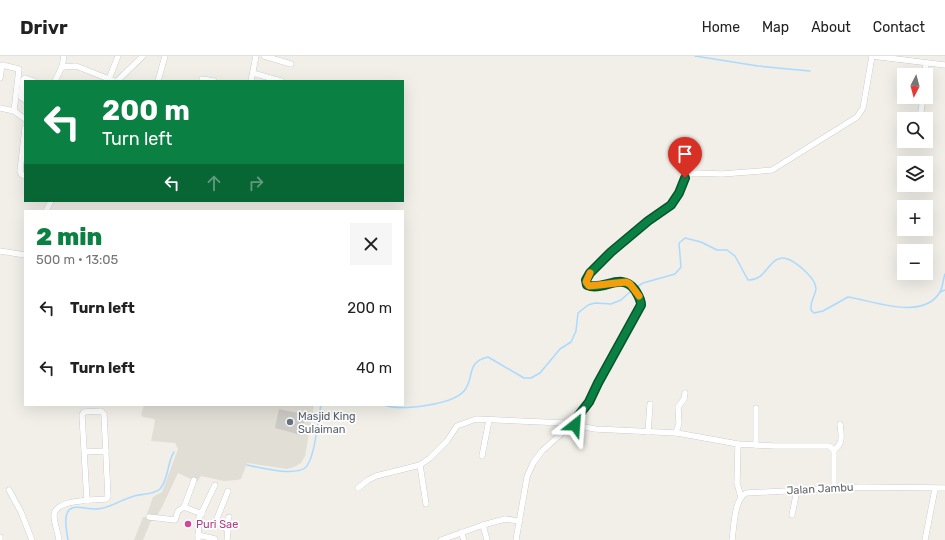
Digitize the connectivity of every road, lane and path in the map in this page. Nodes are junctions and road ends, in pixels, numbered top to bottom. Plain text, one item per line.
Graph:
1 (64, 56) edge
2 (118, 56) edge
3 (143, 56) edge
4 (165, 56) edge
5 (256, 56) edge
6 (264, 56) edge
7 (872, 56) edge
8 (906, 58) edge
9 (291, 64) dead end
10 (926, 64) junction
11 (1, 65) edge
12 (945, 65) edge
13 (62, 67) junction
14 (926, 68) edge
15 (253, 73) junction
16 (0, 78) edge
17 (202, 79) dead end
18 (31, 80) edge
19 (56, 80) edge
20 (113, 80) edge
21 (158, 80) edge
22 (208, 80) edge
23 (251, 80) edge
24 (278, 80) edge
25 (24, 99) edge
26 (0, 108) edge
27 (14, 110) junction
28 (24, 118) edge
29 (24, 137) edge
30 (24, 176) edge
31 (0, 251) edge
32 (24, 255) edge
33 (685, 393) dead end
34 (650, 404) dead end
35 (756, 408) dead end
36 (489, 420) junction
37 (572, 424) junction
38 (840, 424) dead end
39 (648, 432) junction
40 (677, 433) junction
41 (738, 444) junction
42 (756, 445) junction
43 (834, 450) junction
44 (106, 451) junction
45 (85, 452) junction
46 (482, 456) dead end
47 (420, 464) junction
48 (194, 480) dead end
49 (215, 486) dead end
50 (358, 488) dead end
51 (834, 488) junction
52 (935, 488) junction
53 (945, 488) edge
54 (8, 490) dead end
55 (797, 490) junction
56 (228, 491) dead end
57 (741, 497) junction
58 (87, 501) junction
59 (426, 504) dead end
60 (184, 507) junction
61 (202, 514) junction
62 (792, 515) dead end
63 (149, 517) dead end
64 (229, 517) dead end
65 (520, 521) junction
66 (483, 525) junction
67 (224, 527) junction
68 (461, 532) junction
69 (0, 536) edge
70 (198, 537) edge
71 (215, 539) edge
72 (0, 540) edge
73 (32, 540) edge
74 (59, 540) edge
75 (227, 540) edge
76 (441, 540) edge
77 (464, 540) edge
78 (487, 540) edge
79 (516, 540) edge
80 (732, 540) edge
81 (925, 540) edge

1 - 13 street
2 - 20 street
3 - 20 street
4 - 21 street
5 - 15 street
6 - 9 street
7 - 8 street
7 - 37 street
8 - 10 street
10 - 12 street
10 - 14 street
11 - 16 street
11 - 27 street
13 - 19 street
13 - 20 street
15 - 23 street
15 - 24 street
17 - 22 street
18 - 25 street
26 - 27 street
27 - 28 street
29 - 30 street
31 - 32 street
33 - 40 street
34 - 39 street
35 - 42 street
36 - 37 street
36 - 46 street
36 - 47 street
37 - 39 street
37 - 65 street
38 - 43 street
39 - 40 street
40 - 41 street
41 - 42 street
41 - 57 street
42 - 43 street
43 - 51 street
44 - 45 street
44 - 45 street
44 - 58 street
45 - 58 street
47 - 50 street
47 - 59 street
48 - 60 street
49 - 61 street
51 - 52 street, Jalan Jambu
51 - 55 street, Jalan Jambu
52 - 53 street, Jalan Jambu
52 - 81 street
54 - 73 street
55 - 57 street, Jalan Jambu
55 - 62 street
56 - 67 street
57 - 80 street
58 - 74 street
60 - 61 street
60 - 63 street
61 - 70 street
64 - 67 street
65 - 66 street
65 - 79 street
66 - 68 street
66 - 78 street
67 - 75 street
68 - 76 street
68 - 77 street
69 - 72 street
70 - 71 street

